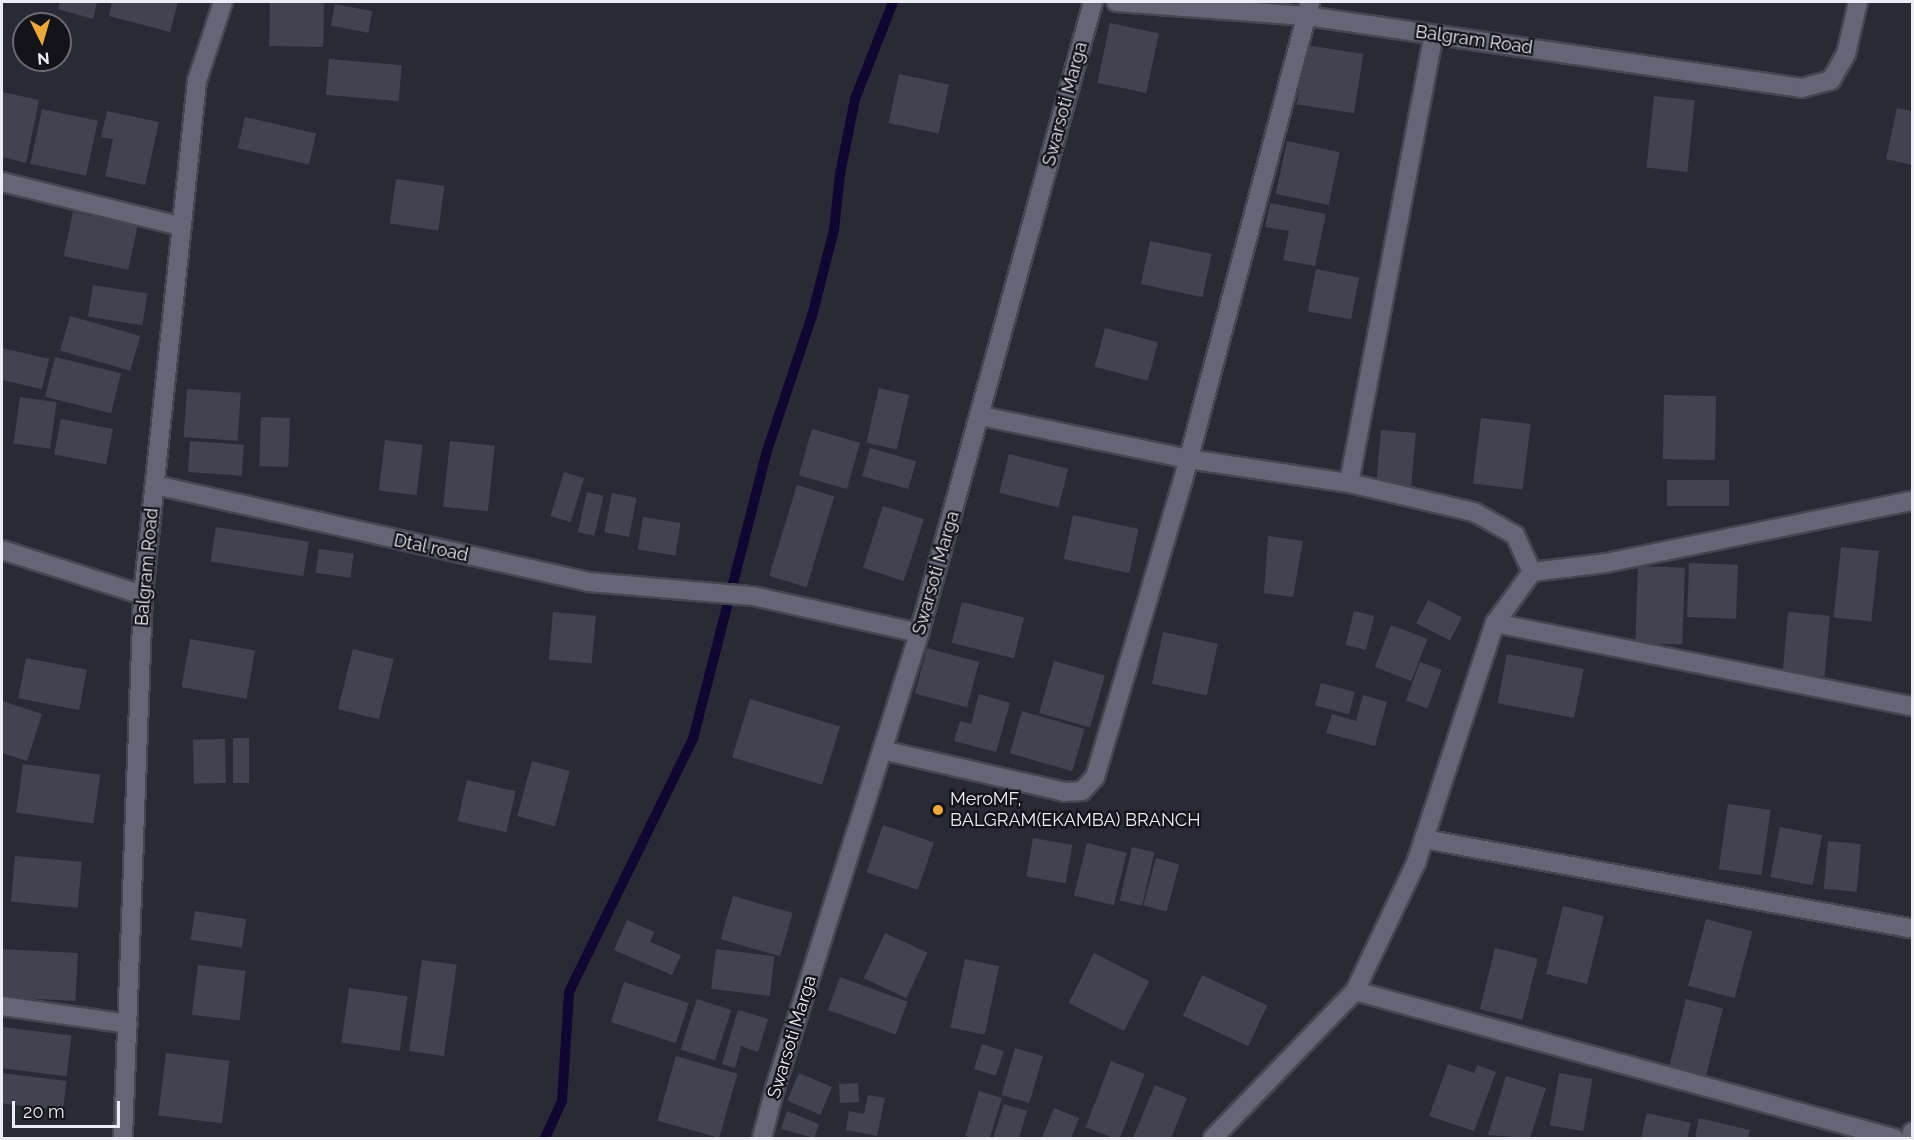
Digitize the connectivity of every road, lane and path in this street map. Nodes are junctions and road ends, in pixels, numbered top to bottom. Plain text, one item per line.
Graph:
1 (223, 2) edge
2 (1093, 2) edge
3 (1116, 2) edge
4 (1858, 2) edge
5 (1309, 9) edge
6 (1434, 35) junction
7 (2, 182) edge
8 (180, 226) junction
9 (981, 416) junction
10 (1188, 459) junction
11 (1349, 483) junction
12 (154, 485) junction
13 (1912, 501) edge
14 (2, 550) edge
15 (1532, 572) junction
16 (143, 595) junction
17 (1495, 623) junction
18 (919, 633) junction
19 (1912, 706) edge
20 (882, 750) junction
21 (1424, 839) junction
22 (1912, 929) edge
23 (1356, 991) junction
24 (2, 1006) edge
25 (128, 1024) junction
26 (1912, 1132) edge
27 (123, 1138) edge
28 (762, 1138) edge
29 (1213, 1138) edge
30 (1893, 1138) edge
31 (1911, 1138) edge

1 - 8 street, Balgram Road
2 - 9 street, Swarsoti Marga
3 - 5 street, Balgram Road
4 - 6 street, Balgram Road
5 - 6 street, Balgram Road
5 - 10 street
6 - 11 street
7 - 8 street
8 - 12 street, Balgram Road
9 - 10 street
9 - 18 street, Swarsoti Marga
10 - 11 street
10 - 20 street
11 - 15 street
12 - 16 street, Balgram Road
12 - 18 street, Dtal road
13 - 15 street
14 - 16 street
15 - 17 street
16 - 25 street, Balgram Road
17 - 19 street
17 - 21 street
18 - 20 street, Swarsoti Marga
20 - 28 street, Swarsoti Marga
21 - 22 street
21 - 23 street
23 - 29 street
23 - 30 street
24 - 25 street
25 - 27 street, Balgram Road
26 - 31 street

